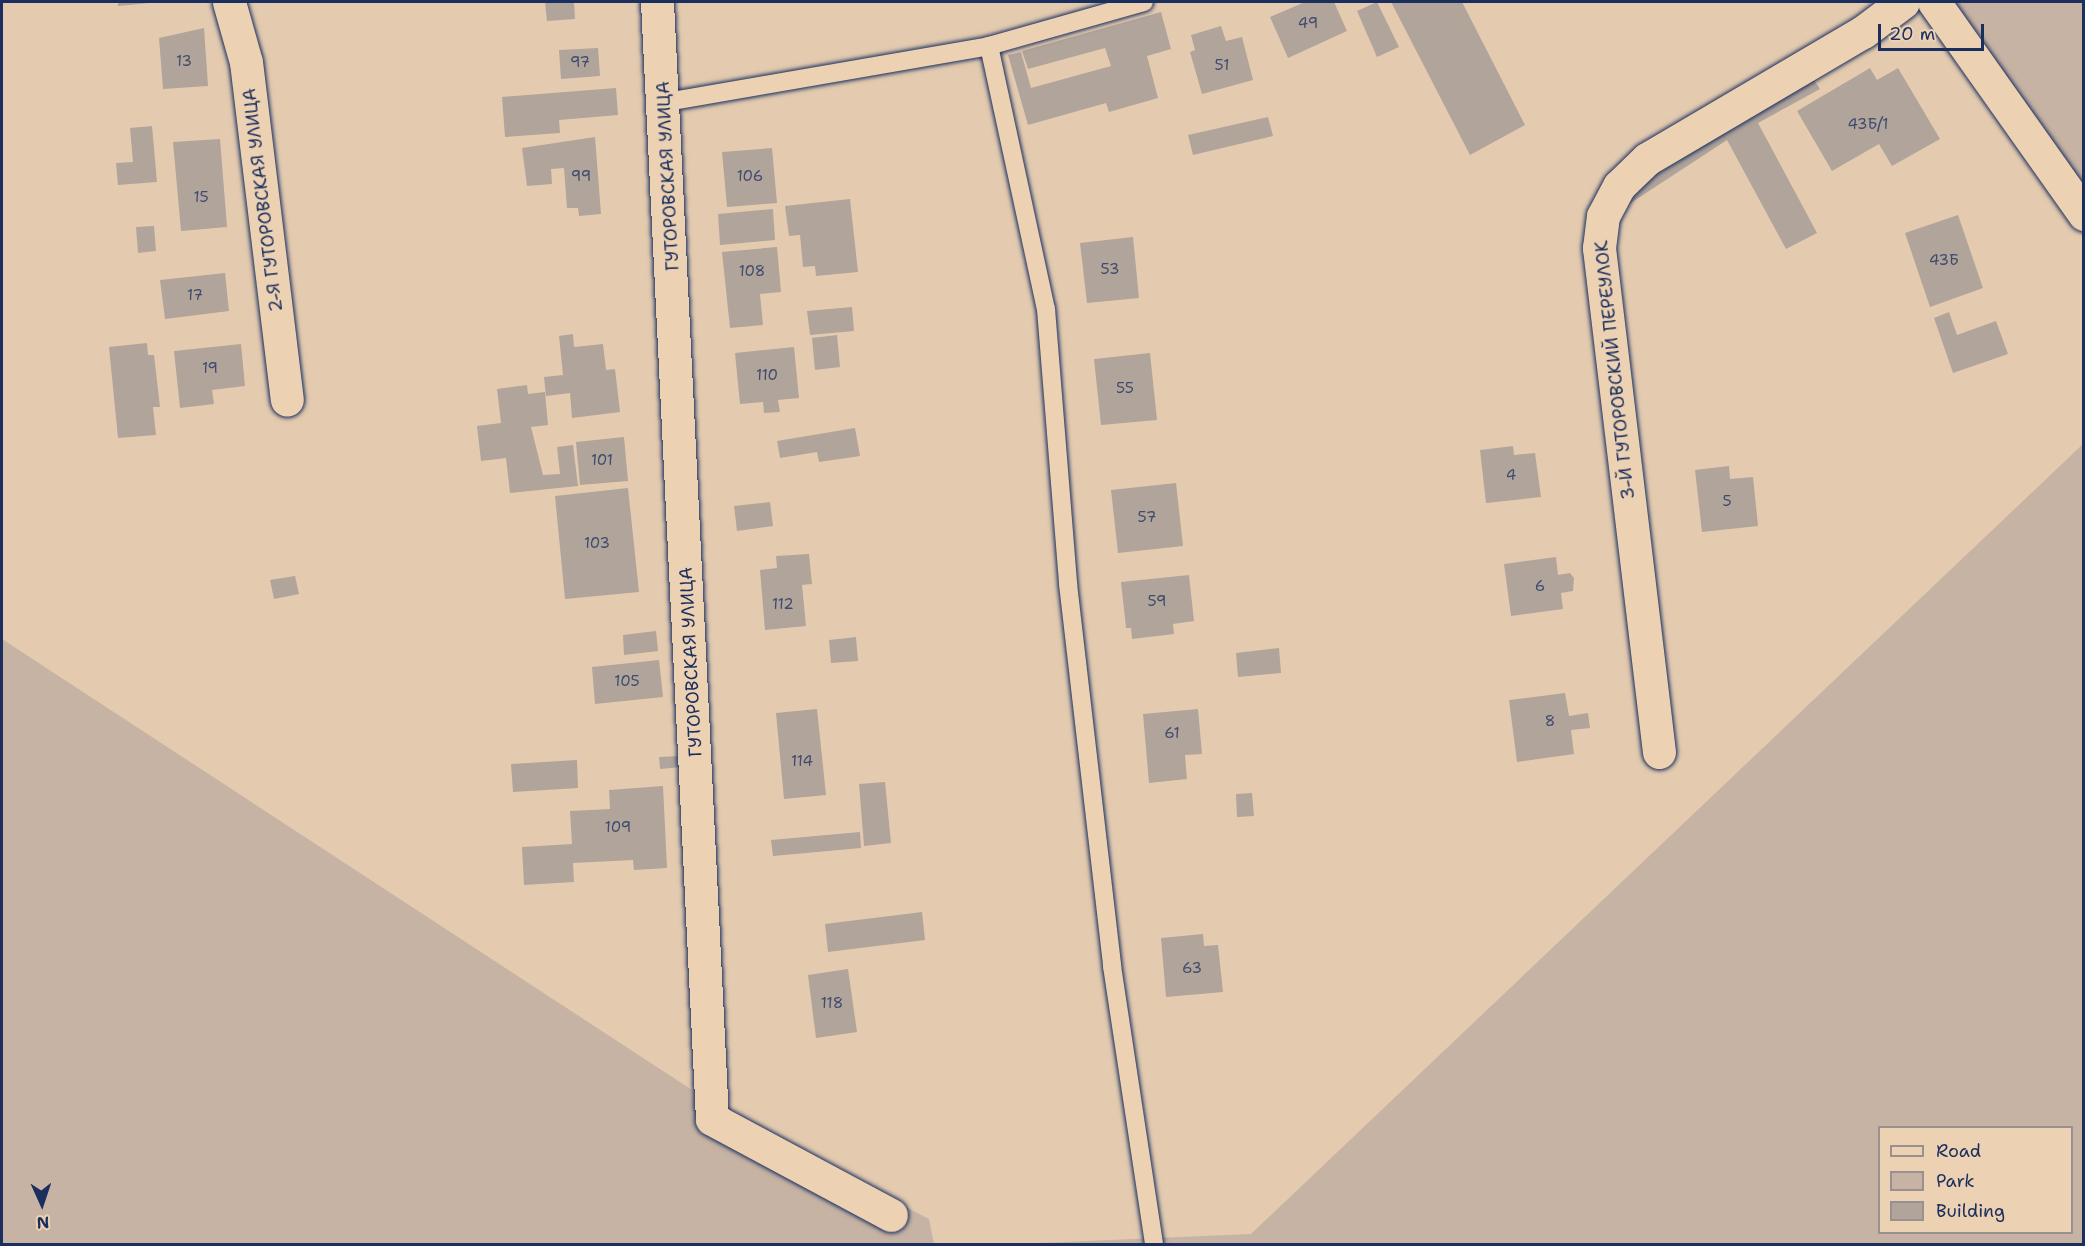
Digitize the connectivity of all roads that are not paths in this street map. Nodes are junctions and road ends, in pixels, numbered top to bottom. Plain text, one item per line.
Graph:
1 (230, 2) edge
2 (657, 2) edge
3 (1144, 2) edge
4 (1903, 2) edge
5 (1934, 2) edge
6 (989, 46) junction
7 (666, 102) junction
8 (2084, 213) edge
9 (287, 400) dead end
10 (1659, 752) dead end
11 (891, 1215) dead end
12 (1154, 1245) edge

1 - 9 street, 2-Я ГУТОРОВСКАЯ УЛИЦА
2 - 7 street, ГУТОРОВСКАЯ УЛИЦА
3 - 6 lane
4 - 10 street, 3-Й ГУТОРОВСКИЙ ПЕРЕУЛОК
5 - 8 street
6 - 7 lane
6 - 12 lane
7 - 11 street, ГУТОРОВСКАЯ УЛИЦА

